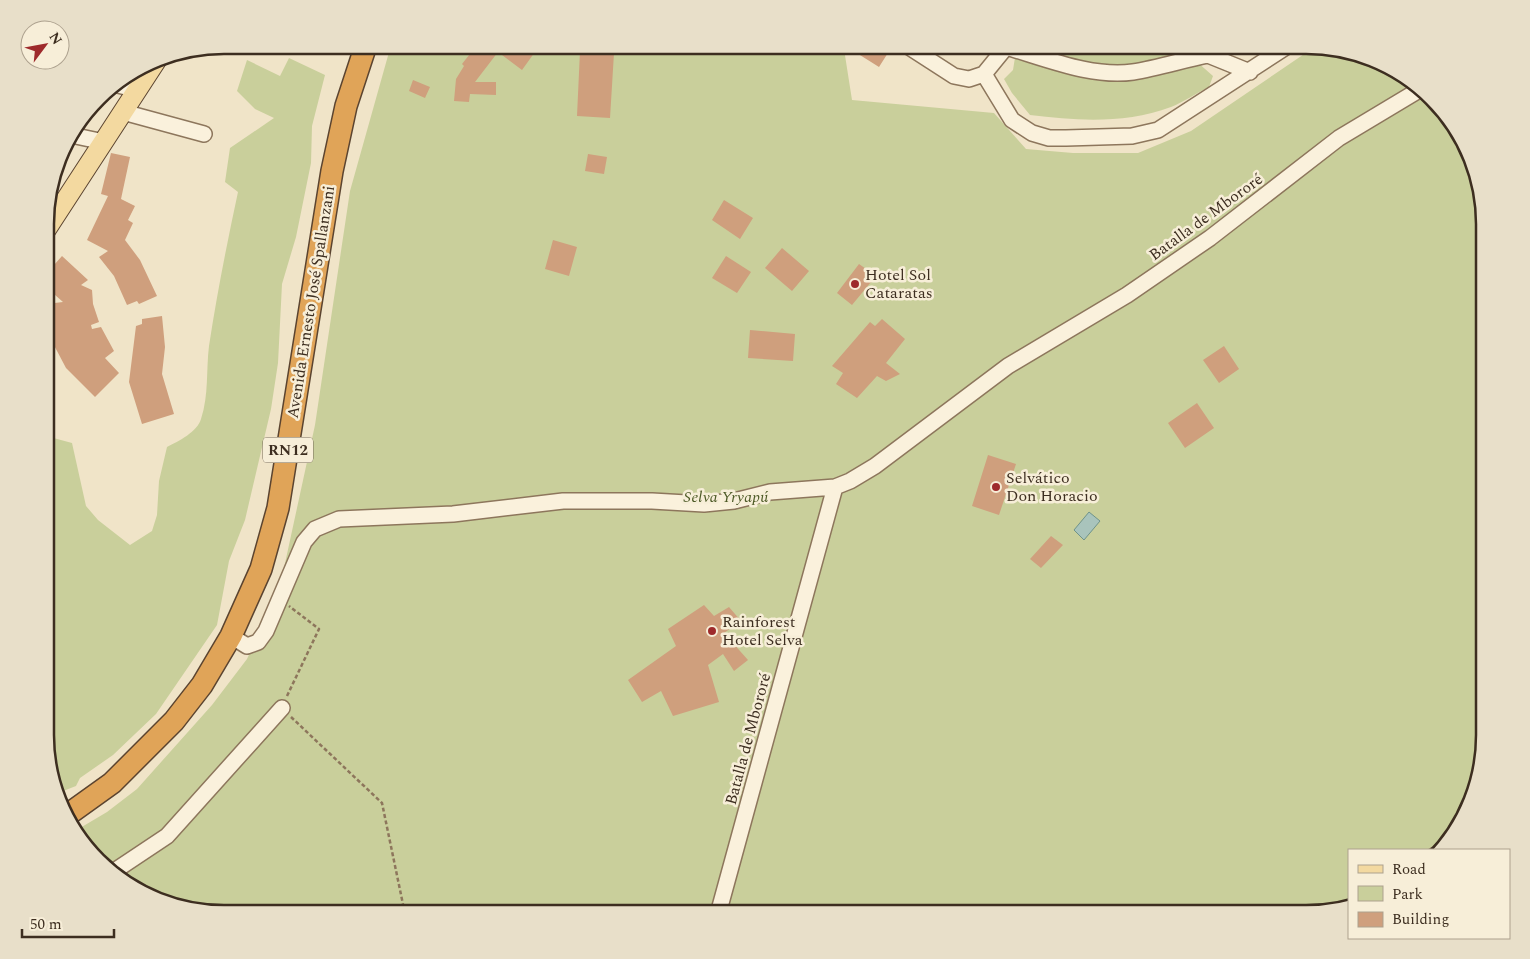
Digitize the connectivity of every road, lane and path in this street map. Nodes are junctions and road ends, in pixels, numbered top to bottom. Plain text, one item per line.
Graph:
1 (363, 54) edge
2 (920, 54) edge
3 (1000, 54) edge
4 (1033, 54) edge
5 (1274, 54) edge
6 (1208, 55) joint
7 (149, 72) edge
8 (1250, 72) junction
9 (984, 74) junction
10 (124, 86) edge
11 (138, 90) junction
12 (1414, 93) edge
13 (123, 112) junction
14 (204, 134) dead end
15 (79, 137) edge
16 (104, 142) junction
17 (54, 217) edge
18 (835, 487) junction
19 (280, 599) junction
20 (231, 636) junction
21 (282, 708) junction
22 (88, 798) junction
23 (69, 805) edge
24 (72, 811) edge
25 (118, 868) edge
26 (403, 905) edge
27 (720, 905) edge

1 - 20 highway, Avenida Ernesto José Spallanzani / RN12
2 - 9 street
3 - 9 street
4 - 6 street
5 - 8 street
6 - 8 street
7 - 11 main road
8 - 9 street
10 - 11 street
11 - 13 main road
12 - 18 street, Batalla de Mbororé
13 - 14 street
13 - 16 main road
15 - 16 street
16 - 17 main road
18 - 19 street, Batalla de Mbororé
18 - 27 street, Batalla de Mbororé
19 - 20 street, Batalla de Mbororé
19 - 21 path
20 - 22 highway, Avenida Ernesto José Spallanzani / RN12
21 - 25 street
21 - 26 path
22 - 23 highway, Avenida Ernesto José Spallanzani / RN12
22 - 24 highway, Avenida Ernesto José Spallanzani / RN12

